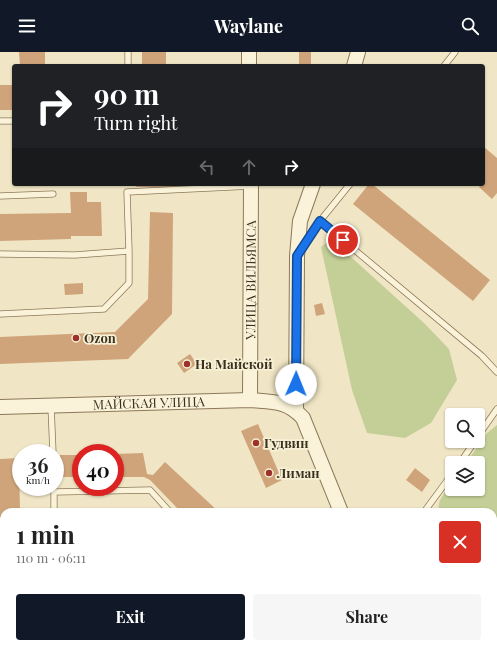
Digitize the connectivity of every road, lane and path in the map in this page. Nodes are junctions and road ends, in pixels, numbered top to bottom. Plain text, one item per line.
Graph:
1 (128, 52) edge
2 (249, 52) edge
3 (358, 52) edge
4 (455, 52) edge
5 (128, 64) edge
6 (249, 64) edge
7 (355, 64) edge
8 (446, 64) edge
9 (0, 120) edge
10 (12, 121) edge
11 (233, 186) edge
12 (251, 186) edge
13 (311, 186) edge
14 (348, 186) edge
15 (53, 194) dead end
16 (0, 196) edge
17 (320, 221) junction
18 (130, 251) junction
19 (0, 254) edge
20 (297, 256) junction
21 (0, 314) edge
22 (497, 372) edge
23 (250, 400) junction
24 (0, 406) edge
25 (51, 406) junction
26 (497, 409) edge
27 (296, 411) junction
28 (485, 426) edge
29 (53, 444) edge
30 (445, 484) edge
31 (64, 490) edge
32 (54, 496) edge
33 (54, 508) edge
34 (166, 508) edge
35 (339, 508) edge
36 (427, 508) edge

1 - 5 lane
2 - 6 street
3 - 7 street
4 - 8 lane
9 - 10 lane
11 - 18 lane
12 - 23 street, УЛИЦА ВИЛЬЯМСА
13 - 20 street
14 - 17 lane
15 - 16 lane
17 - 20 lane
17 - 22 lane
18 - 19 lane
18 - 21 lane
20 - 27 street
23 - 25 street, МАЙСКАЯ УЛИЦА
23 - 27 street, МАЙСКАЯ УЛИЦА
24 - 25 street, МАЙСКАЯ УЛИЦА
25 - 29 lane
26 - 28 lane
27 - 35 street
30 - 36 lane
31 - 34 lane
32 - 33 lane

